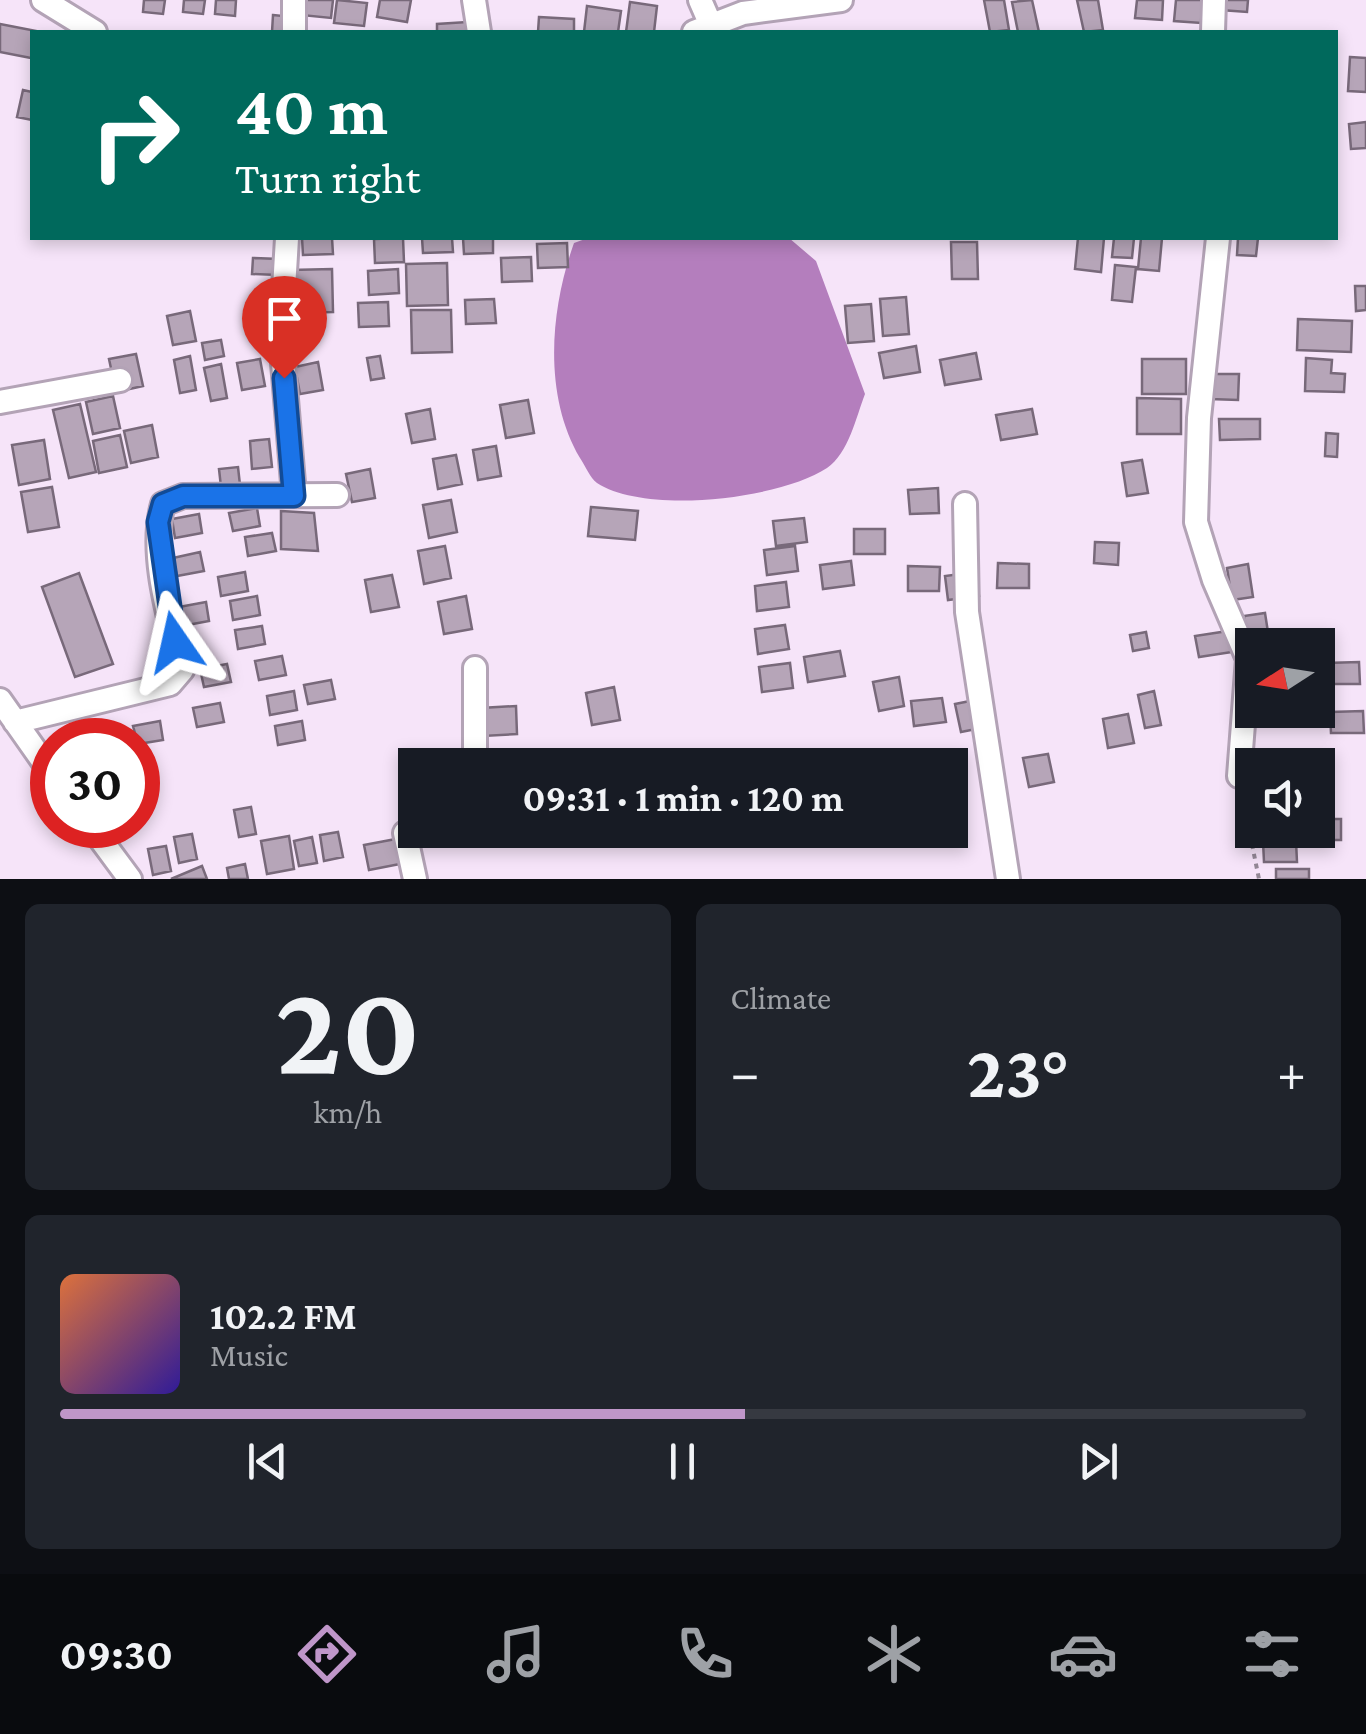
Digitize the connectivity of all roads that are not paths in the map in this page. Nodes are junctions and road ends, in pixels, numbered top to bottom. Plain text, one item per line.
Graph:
1 (44, 0) edge
2 (294, 0) edge
3 (474, 0) edge
4 (700, 0) edge
5 (841, 0) edge
6 (1214, 0) edge
7 (702, 28) edge
8 (92, 30) edge
9 (294, 30) edge
10 (478, 30) edge
11 (1213, 30) edge
12 (286, 240) edge
13 (1218, 240) edge
14 (120, 380) dead end
15 (0, 402) edge
16 (336, 495) dead end
17 (294, 496) junction
18 (964, 504) dead end
19 (475, 668) dead end
20 (0, 700) edge
21 (15, 722) junction
22 (30, 743) edge
23 (475, 748) edge
24 (1240, 748) edge
25 (107, 848) edge
26 (409, 848) edge
27 (130, 879) edge
28 (416, 879) edge
29 (1008, 879) edge

1 - 8 street
2 - 9 street
3 - 10 street
4 - 7 street
5 - 7 street
6 - 11 street
12 - 17 street
13 - 24 street
14 - 15 street
16 - 17 street
17 - 21 street
18 - 29 street
19 - 23 street
20 - 21 street
21 - 22 street
25 - 27 street
26 - 28 street

